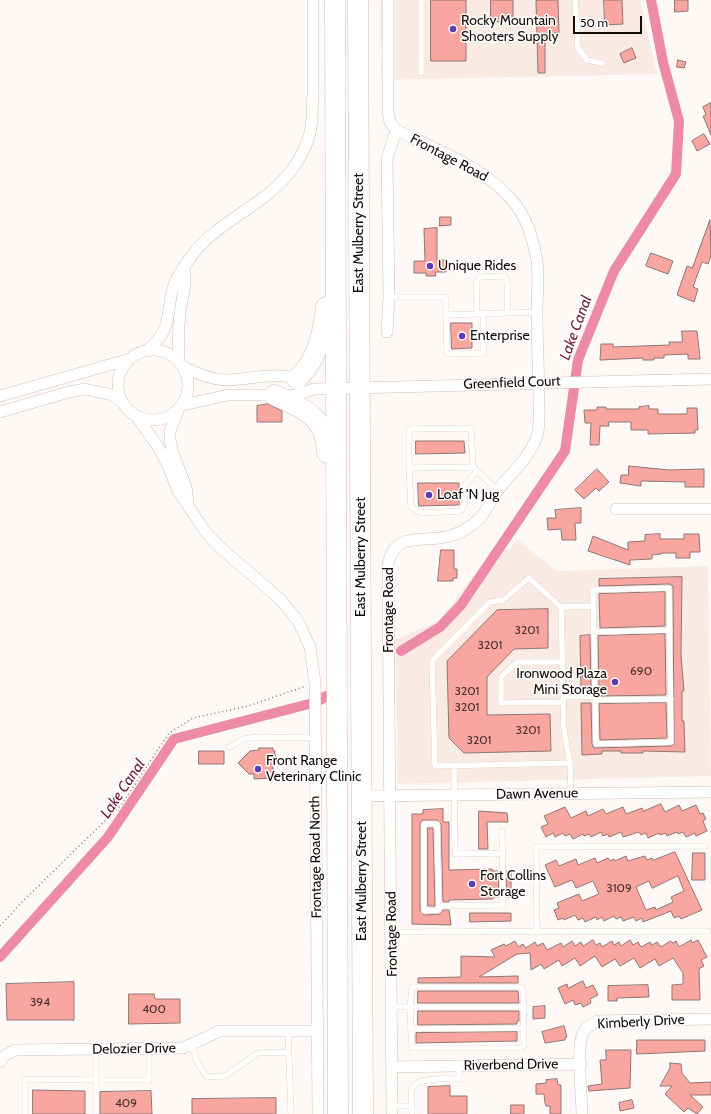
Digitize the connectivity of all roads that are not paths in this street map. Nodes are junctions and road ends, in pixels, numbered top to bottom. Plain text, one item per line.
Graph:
1 (313, 0) edge
2 (335, 0) edge
3 (358, 0) edge
4 (388, 0) edge
5 (421, 0) edge
6 (575, 0) edge
7 (602, 63) dead end
8 (421, 73) dead end
9 (396, 130) junction
10 (335, 199) junction
11 (184, 269) junction
12 (390, 297) junction
13 (537, 312) junction
14 (508, 313) junction
15 (477, 314) junction
16 (483, 314) junction
17 (446, 315) junction
18 (387, 332) dead end
19 (147, 350) junction
20 (130, 359) junction
21 (182, 364) junction
22 (711, 379) edge
23 (539, 383) junction
24 (305, 384) junction
25 (336, 388) junction
26 (360, 388) junction
27 (274, 395) junction
28 (0, 396) edge
29 (123, 404) junction
30 (180, 408) junction
31 (0, 412) edge
32 (138, 417) junction
33 (409, 468) junction
34 (475, 469) junction
35 (498, 491) junction
36 (188, 504) junction
37 (616, 509) dead end
38 (711, 509) edge
39 (337, 569) junction
40 (561, 606) junction
41 (593, 606) junction
42 (670, 630) junction
43 (594, 632) junction
44 (562, 662) junction
45 (595, 698) junction
46 (563, 699) junction
47 (671, 699) junction
48 (316, 738) junction
49 (229, 747) dead end
50 (570, 762) junction
51 (454, 766) junction
52 (711, 792) edge
53 (571, 794) junction
54 (455, 795) junction
55 (362, 796) junction
56 (390, 796) junction
57 (316, 797) junction
58 (338, 797) junction
59 (502, 831) dead end
60 (706, 846) dead end
61 (503, 853) junction
62 (439, 906) junction
63 (537, 930) junction
64 (708, 930) dead end
65 (391, 932) junction
66 (392, 1007) junction
67 (410, 1007) junction
68 (524, 1007) junction
69 (711, 1019) edge
70 (524, 1028) junction
71 (410, 1029) junction
72 (288, 1031) junction
73 (318, 1031) junction
74 (192, 1044) junction
75 (149, 1048) junction
76 (96, 1049) junction
77 (288, 1052) junction
78 (0, 1062) edge
79 (581, 1064) junction
80 (459, 1066) junction
81 (392, 1067) junction
82 (96, 1080) junction
83 (412, 1106) junction
84 (392, 1110) edge
85 (25, 1114) edge
86 (96, 1114) edge
87 (291, 1114) edge
88 (318, 1114) edge
89 (338, 1114) edge
90 (363, 1114) edge
91 (412, 1114) edge
92 (582, 1114) edge

1 - 11 street
2 - 10 highway, East Mulberry Street
3 - 26 highway, East Mulberry Street
4 - 9 street, Frontage Road
5 - 8 lane
6 - 7 lane
9 - 12 street
9 - 13 street, Frontage Road
10 - 24 highway
10 - 25 highway, East Mulberry Street
11 - 19 street
11 - 21 street
12 - 17 lane
12 - 18 street
13 - 14 lane
13 - 23 street, Frontage Road
14 - 15 lane
14 - 16 lane
15 - 16 lane
15 - 17 lane
16 - 17 lane
19 - 20 street
19 - 21 street
20 - 28 street
20 - 29 street
21 - 24 street
21 - 30 street
22 - 23 street, Greenfield Court
23 - 26 street, Greenfield Court
23 - 35 street, Frontage Road
24 - 25 street, Greenfield Court
24 - 27 street
25 - 26 street, Greenfield Court
25 - 39 highway, East Mulberry Street
26 - 55 highway, East Mulberry Street
27 - 30 street
27 - 39 highway
29 - 31 street
29 - 32 street
30 - 32 street
30 - 36 street
32 - 36 street
33 - 34 lane
33 - 34 lane
33 - 34 lane
34 - 35 lane
35 - 56 street, Frontage Road
36 - 48 street, Frontage Road North
37 - 38 street
39 - 58 highway, East Mulberry Street
40 - 41 lane
40 - 44 lane
40 - 51 lane
41 - 42 lane
41 - 43 lane
42 - 43 lane
42 - 47 lane
43 - 45 lane
44 - 46 lane
44 - 46 lane
45 - 46 lane
45 - 47 lane
45 - 47 lane
46 - 50 lane
48 - 49 lane
48 - 57 street, Frontage Road North
50 - 51 lane
50 - 53 lane
51 - 54 lane
52 - 53 street, Dawn Avenue
53 - 54 street, Dawn Avenue
54 - 56 street, Dawn Avenue
54 - 61 lane
55 - 56 street, Dawn Avenue
55 - 90 highway, East Mulberry Street
56 - 65 street, Frontage Road
57 - 58 street
57 - 73 street, Frontage Road North
58 - 89 highway, East Mulberry Street
59 - 61 lane
60 - 63 lane
61 - 62 lane
62 - 62 lane
63 - 64 lane
63 - 65 lane
65 - 66 street, Frontage Road
66 - 67 lane
66 - 81 street, Frontage Road
67 - 68 lane
67 - 68 lane
67 - 71 lane
68 - 70 lane
69 - 79 street, Kimberly Drive
70 - 71 lane
70 - 71 lane
72 - 73 street, Delozier Drive
72 - 74 street, Delozier Drive
72 - 77 lane
73 - 88 street, Frontage Road North
74 - 75 street, Delozier Drive
74 - 77 lane
75 - 76 street, Delozier Drive
75 - 82 lane
76 - 78 street, Delozier Drive
76 - 82 lane
77 - 87 lane
79 - 80 street, Riverbend Drive
79 - 92 street
80 - 81 street, Riverbend Drive
80 - 83 lane
81 - 84 street, Frontage Road
82 - 85 lane
82 - 86 lane
83 - 84 lane
83 - 91 lane

